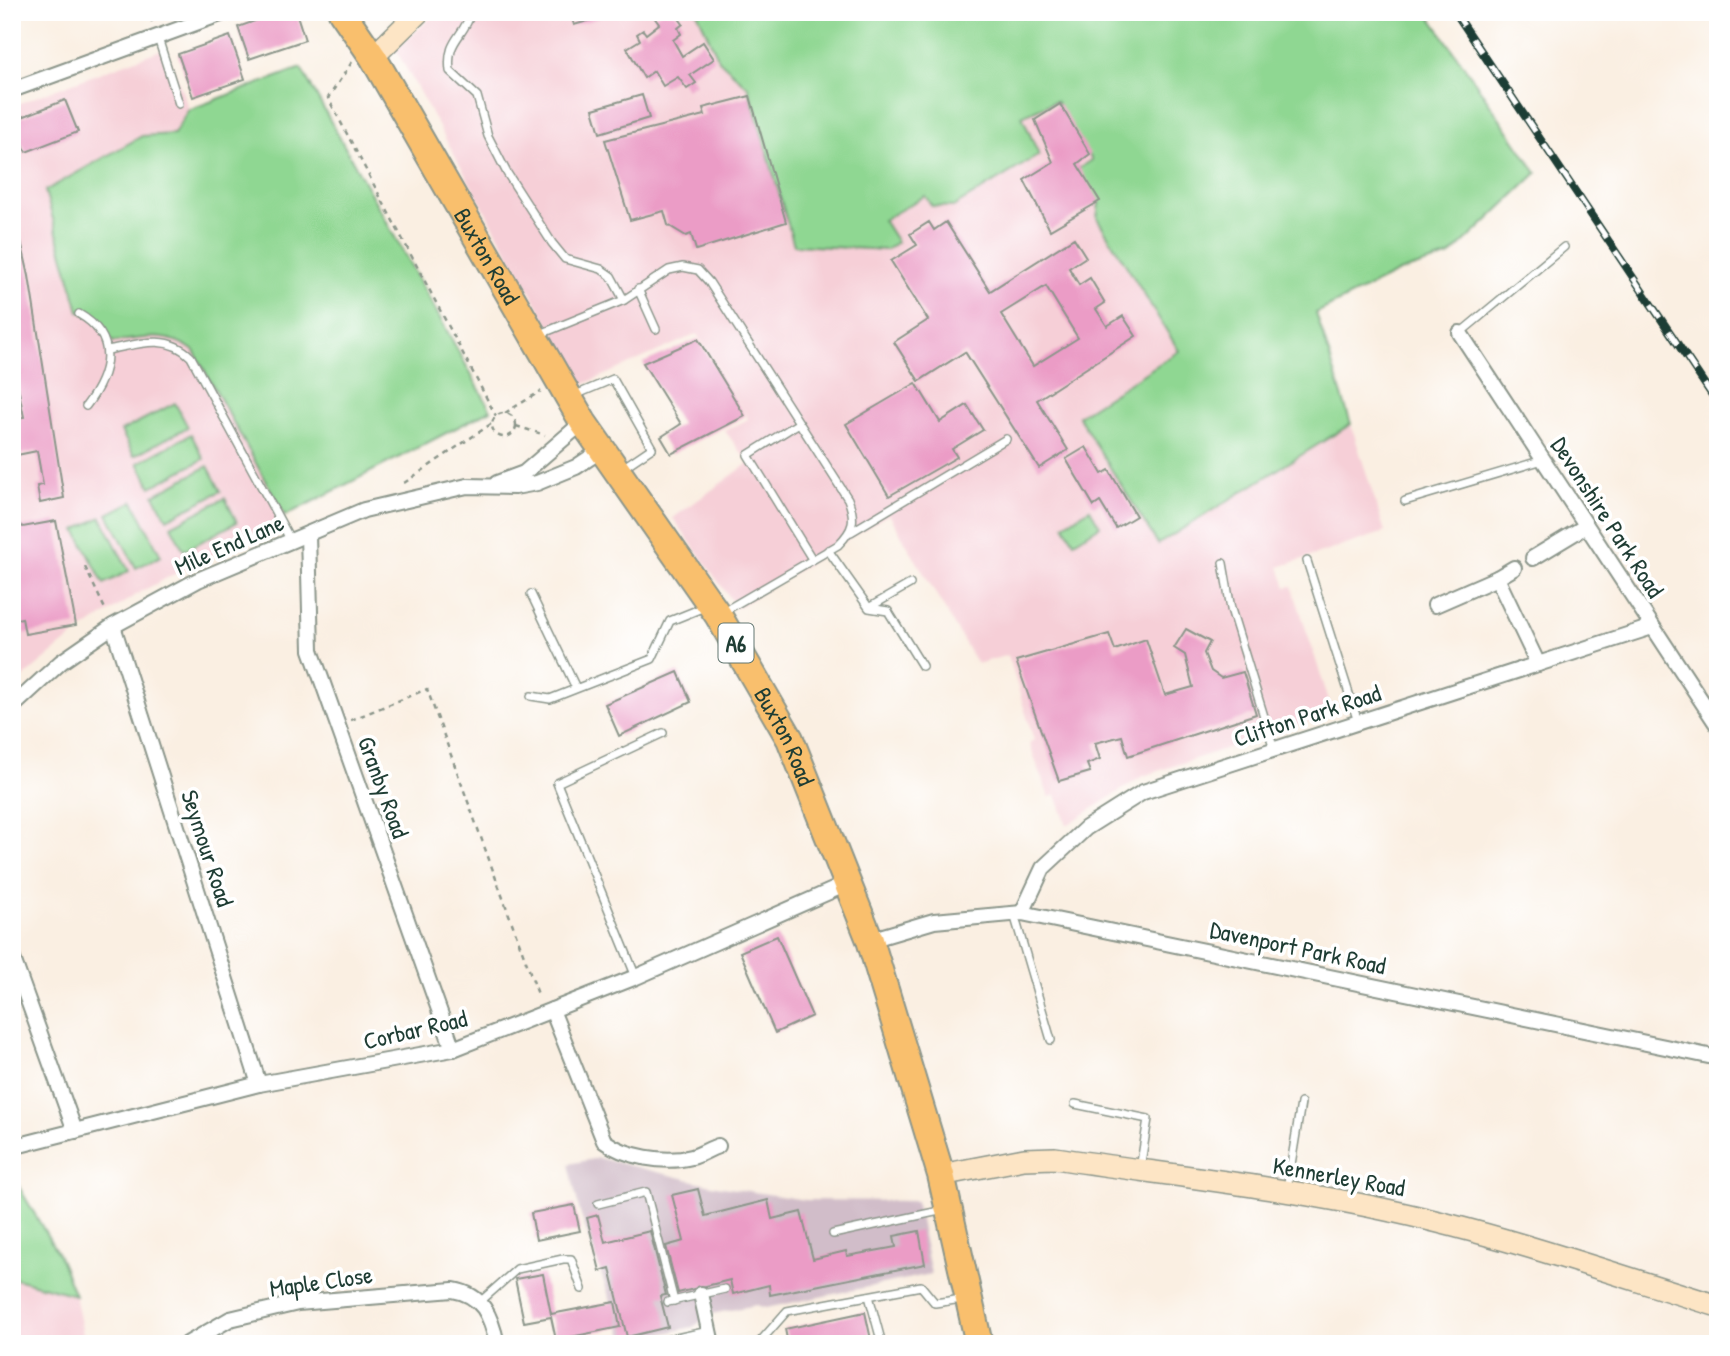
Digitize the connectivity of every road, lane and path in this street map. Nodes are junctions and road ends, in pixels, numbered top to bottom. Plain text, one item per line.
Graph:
1 (226, 12) edge
2 (342, 12) edge
3 (419, 12) edge
4 (471, 12) edge
5 (158, 38) junction
6 (368, 51) junction
7 (12, 90) edge
8 (179, 104) dead end
9 (1564, 247) dead end
10 (638, 289) junction
11 (624, 300) junction
12 (79, 314) dead end
13 (656, 329) dead end
14 (1460, 333) joint
15 (534, 336) junction
16 (108, 350) junction
17 (564, 388) junction
18 (86, 406) dead end
19 (505, 412) junction
20 (496, 416) junction
21 (583, 422) junction
22 (799, 423) junction
23 (491, 424) junction
24 (516, 426) junction
25 (1006, 439) dead end
26 (541, 442) dead end
27 (603, 449) junction
28 (1543, 460) junction
29 (617, 471) junction
30 (493, 485) junction
31 (399, 487) dead end
32 (1405, 501) dead end
33 (1586, 526) junction
34 (851, 532) junction
35 (308, 534) junction
36 (291, 542) junction
37 (828, 550) junction
38 (1533, 558) dead end
39 (812, 559) junction
40 (1307, 561) dead end
41 (1223, 564) dead end
42 (85, 567) dead end
43 (1514, 568) dead end
44 (1497, 578) junction
45 (910, 583) dead end
46 (531, 594) dead end
47 (1435, 606) dead end
48 (869, 608) junction
49 (714, 610) junction
50 (113, 626) junction
51 (1652, 626) junction
52 (1538, 664) junction
53 (922, 666) dead end
54 (576, 688) junction
55 (531, 696) dead end
56 (12, 707) edge
57 (1358, 722) junction
58 (338, 726) junction
59 (1718, 726) edge
60 (663, 733) dead end
61 (1274, 749) junction
62 (849, 883) junction
63 (1018, 914) junction
64 (870, 940) junction
65 (12, 956) edge
66 (636, 977) junction
67 (549, 1011) junction
68 (1051, 1040) dead end
69 (453, 1049) junction
70 (1718, 1058) edge
71 (259, 1084) junction
72 (1301, 1103) dead end
73 (1075, 1104) dead end
74 (75, 1131) junction
75 (718, 1146) dead end
76 (12, 1147) edge
77 (1140, 1171) junction
78 (941, 1175) junction
79 (1286, 1192) junction
80 (598, 1204) dead end
81 (948, 1209) junction
82 (833, 1234) dead end
83 (582, 1289) dead end
84 (725, 1289) dead end
85 (701, 1294) junction
86 (869, 1296) junction
87 (475, 1297) junction
88 (969, 1297) junction
89 (1718, 1306) edge
90 (711, 1337) edge
91 (187, 1344) edge
92 (497, 1344) edge
93 (648, 1344) edge
94 (758, 1344) edge
95 (882, 1344) edge
96 (979, 1344) edge

1 - 5 street
2 - 6 highway, Buxton Road / A6
3 - 6 street
4 - 11 lane
5 - 7 street
5 - 8 lane
6 - 15 highway, Buxton Road / A6
6 - 20 path
9 - 14 lane
10 - 11 lane
10 - 13 lane
10 - 22 lane
11 - 15 lane
12 - 16 lane
14 - 28 street, Devonshire Park Road
15 - 17 highway, Buxton Road / A6
16 - 18 lane
16 - 36 lane
17 - 19 path
17 - 21 highway, Buxton Road / A6
17 - 29 lane
19 - 20 path
19 - 24 path
20 - 23 path
21 - 27 highway, Buxton Road / A6
21 - 30 street, Mile End Lane
22 - 34 lane
22 - 39 lane
23 - 24 path
23 - 31 path
24 - 26 path
25 - 34 lane
27 - 29 highway, Buxton Road / A6
27 - 30 street, Mile End Lane
28 - 32 lane
28 - 33 street, Devonshire Park Road
29 - 49 highway, Buxton Road / A6
30 - 35 street, Mile End Lane
33 - 38 street
33 - 51 street, Devonshire Park Road
34 - 37 lane
35 - 36 street, Mile End Lane
35 - 58 street, Granby Road
36 - 50 street, Mile End Lane
37 - 39 lane
37 - 48 lane
39 - 49 lane
40 - 57 lane
41 - 61 lane
42 - 50 path
43 - 44 street
44 - 47 street
44 - 52 street
45 - 48 lane
46 - 54 lane
48 - 53 lane
49 - 54 lane
49 - 62 highway, Buxton Road / A6
50 - 56 street, Mile End Lane
50 - 71 street, Seymour Road
51 - 52 street, Clifton Park Road
51 - 59 street, Devonshire Park Road
52 - 57 street, Clifton Park Road
54 - 55 lane
57 - 61 street, Clifton Park Road
58 - 67 path
58 - 69 street, Granby Road
60 - 66 lane
61 - 63 street, Clifton Park Road
62 - 64 highway, Buxton Road / A6
62 - 66 street, Corbar Road
63 - 64 street, Davenport Park Road
63 - 68 lane
63 - 70 street, Davenport Park Road
64 - 78 highway, Buxton Road / A6
65 - 74 street
66 - 67 street, Corbar Road
67 - 69 street, Corbar Road
67 - 75 street
69 - 71 street, Corbar Road
71 - 74 street, Corbar Road
72 - 79 lane
73 - 77 lane
74 - 76 street, Corbar Road
77 - 78 street, Kennerley Road
77 - 79 street, Kennerley Road
78 - 81 highway, Buxton Road / A6
79 - 89 street, Kennerley Road
80 - 85 lane
81 - 82 lane
81 - 88 highway, Buxton Road / A6
83 - 87 lane
84 - 85 lane
85 - 90 street
86 - 88 lane
86 - 94 lane
86 - 95 lane
87 - 91 street, Maple Close
87 - 92 street
88 - 96 highway, Buxton Road / A6
90 - 93 lane

